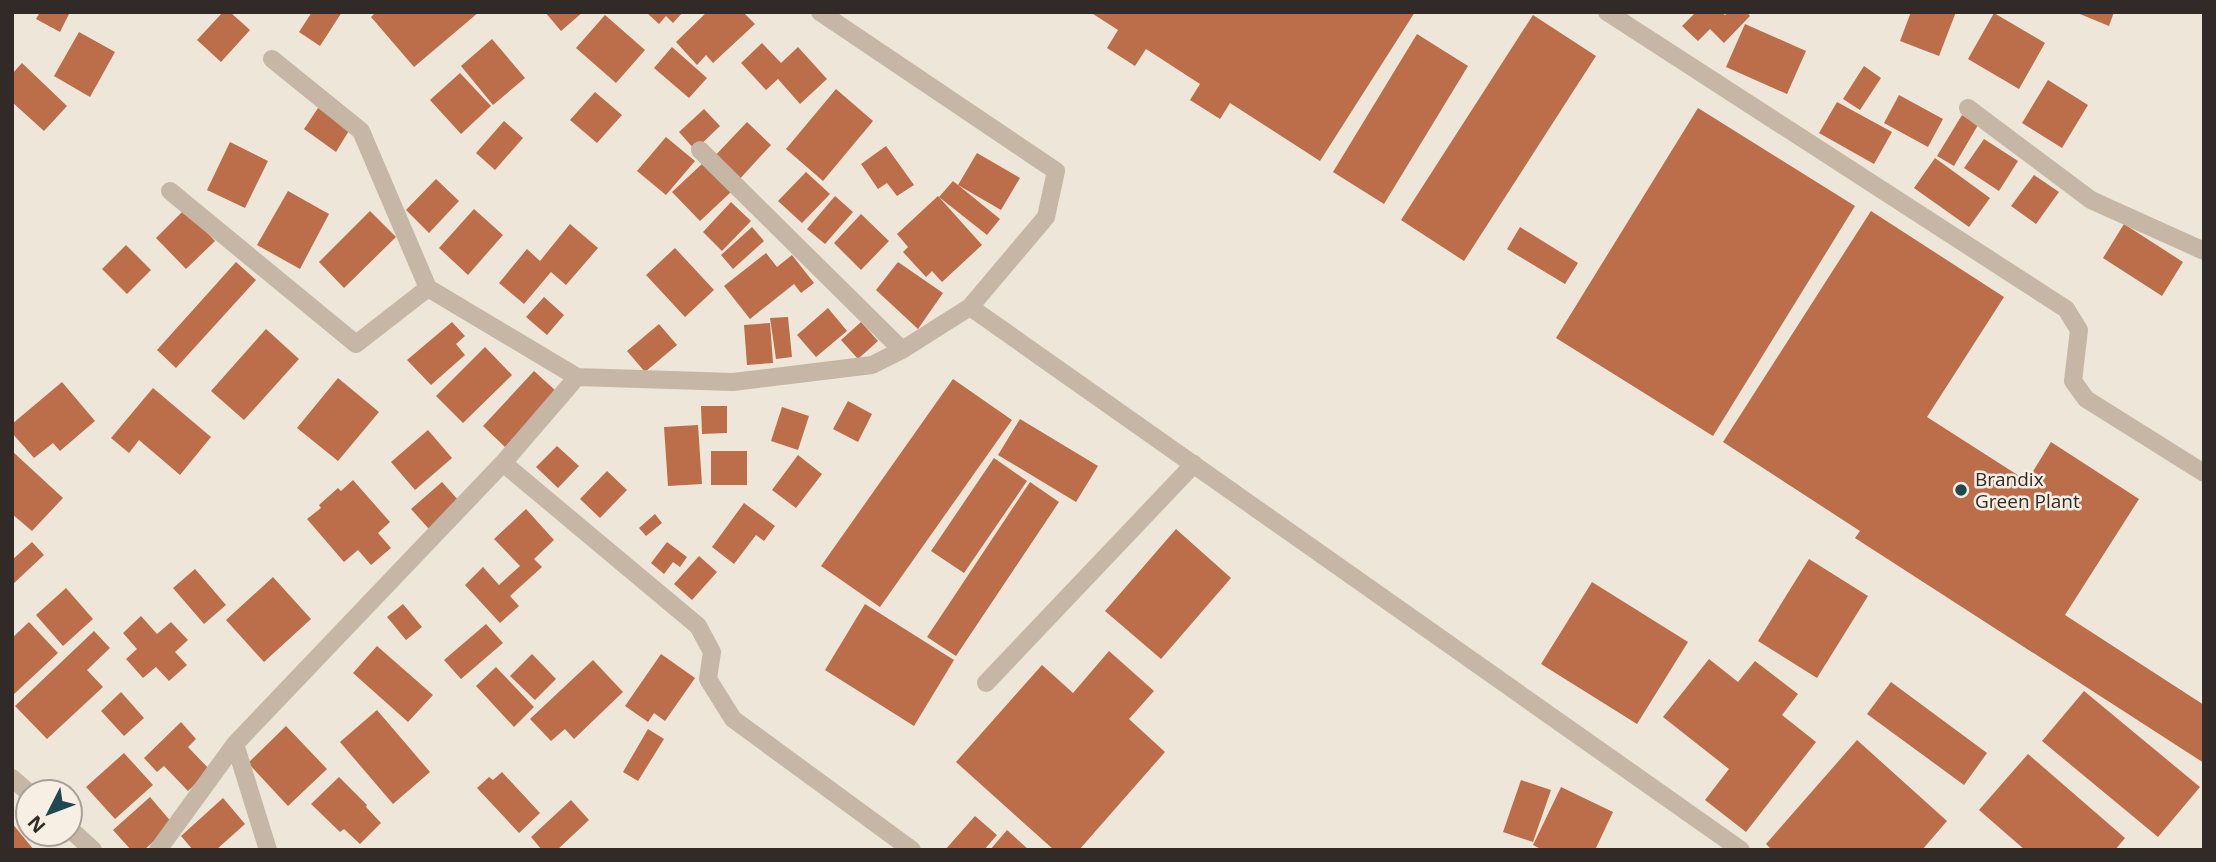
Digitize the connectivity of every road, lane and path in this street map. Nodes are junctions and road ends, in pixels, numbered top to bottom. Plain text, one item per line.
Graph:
1 (820, 12) edge
2 (1607, 12) edge
3 (272, 59) dead end
4 (1968, 108) dead end
5 (700, 150) dead end
6 (170, 191) dead end
7 (2204, 251) edge
8 (428, 288) junction
9 (971, 307) junction
10 (902, 350) junction
11 (578, 377) junction
12 (503, 463) junction
13 (1194, 464) junction
14 (2204, 472) edge
15 (986, 683) dead end
16 (235, 744) junction
17 (158, 850) edge
18 (268, 850) edge
19 (912, 850) edge
20 (1741, 850) edge

1 - 9 street
2 - 14 street
3 - 8 street
4 - 7 street
5 - 10 street
6 - 8 street
8 - 11 street
9 - 10 street
9 - 13 street
10 - 11 street
11 - 12 street
12 - 16 street
12 - 19 street
13 - 15 street
13 - 20 street
16 - 17 street
16 - 18 street

